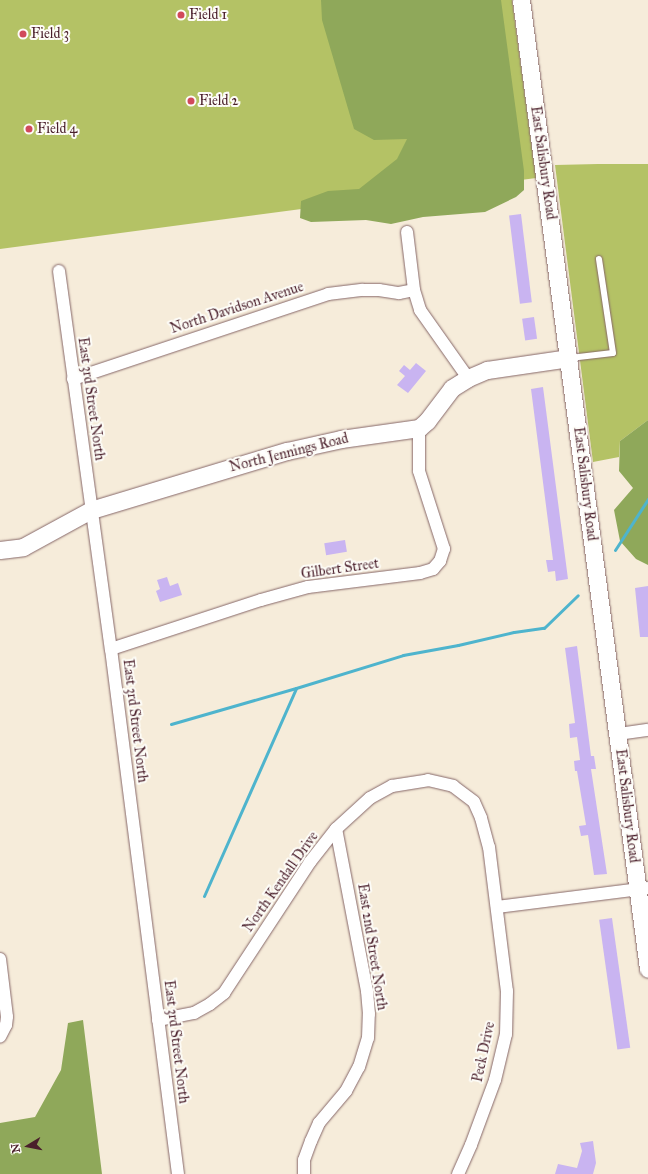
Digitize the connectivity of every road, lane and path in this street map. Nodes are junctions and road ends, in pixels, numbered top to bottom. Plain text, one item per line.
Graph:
1 (521, 0) edge
2 (407, 232) dead end
3 (599, 259) dead end
4 (59, 271) dead end
5 (414, 290) junction
6 (569, 358) junction
7 (468, 378) junction
8 (73, 379) junction
9 (419, 428) junction
10 (91, 510) junction
11 (0, 550) edge
12 (111, 649) junction
13 (648, 730) edge
14 (618, 734) junction
15 (336, 829) junction
16 (643, 889) edge
17 (497, 907) junction
18 (0, 959) edge
19 (648, 969) edge
20 (158, 1020) junction
21 (0, 1037) edge
22 (178, 1174) edge
23 (304, 1174) edge
24 (458, 1174) edge

1 - 6 street, East Salisbury Road
2 - 5 street
3 - 6 lane
4 - 8 street, East 3rd Street North
5 - 7 street
5 - 8 street, North Davidson Avenue
6 - 7 street
6 - 14 street, East Salisbury Road
7 - 9 street
8 - 10 street, East 3rd Street North
9 - 10 street, North Jennings Road
9 - 12 street, Gilbert Street
10 - 11 street, North Jennings Road
10 - 12 street, East 3rd Street North
12 - 20 street, East 3rd Street North
13 - 14 street
14 - 16 street, East Salisbury Road
15 - 17 street, North Kendall Drive
15 - 20 street, North Kendall Drive
15 - 23 street, East 2nd Street North
16 - 17 street
16 - 19 street, East Salisbury Road
17 - 24 street, Peck Drive
18 - 21 street
20 - 22 street, East 3rd Street North

